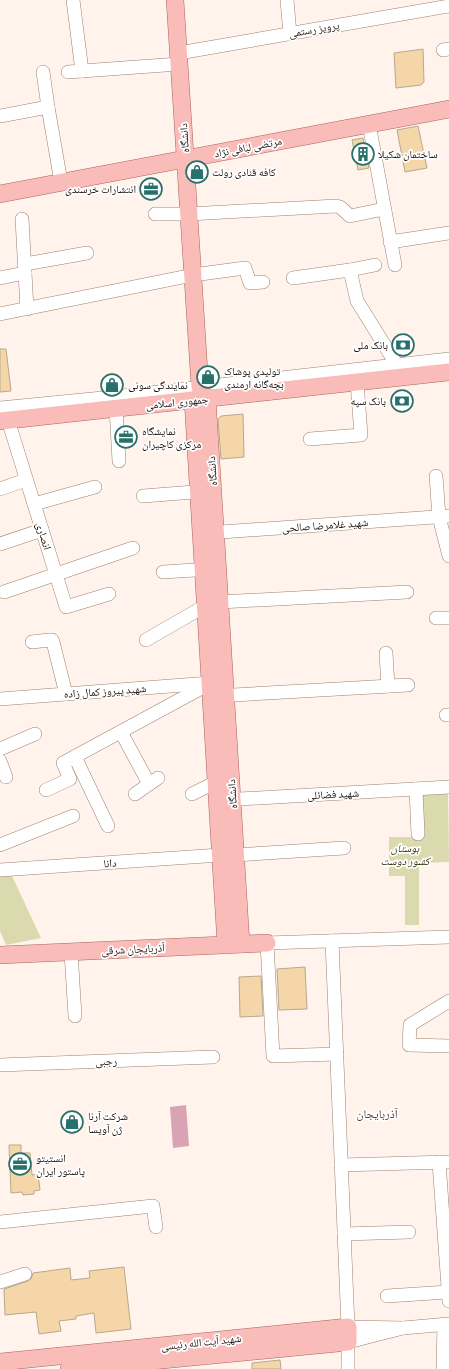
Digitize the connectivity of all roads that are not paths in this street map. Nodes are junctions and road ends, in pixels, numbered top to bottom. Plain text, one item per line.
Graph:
1 (73, 0) edge
2 (175, 0) edge
3 (287, 0) edge
4 (449, 6) edge
5 (290, 34) junction
6 (179, 59) junction
7 (82, 71) junction
8 (43, 72) dead end
9 (68, 72) dead end
10 (48, 107) junction
11 (449, 109) edge
12 (0, 116) edge
13 (369, 124) junction
14 (186, 158) junction
15 (61, 182) junction
16 (0, 194) edge
17 (384, 209) junction
18 (155, 214) dead end
19 (189, 214) junction
20 (22, 219) dead end
21 (449, 233) edge
22 (390, 242) junction
23 (87, 253) dead end
24 (375, 265) dead end
25 (394, 265) dead end
26 (25, 269) junction
27 (350, 270) junction
28 (193, 276) junction
29 (0, 278) edge
30 (293, 278) dead end
31 (263, 282) dead end
32 (27, 309) junction
33 (0, 314) edge
34 (449, 359) edge
35 (400, 371) junction
36 (449, 372) edge
37 (358, 382) junction
38 (200, 395) junction
39 (116, 408) junction
40 (3, 416) edge
41 (310, 439) dead end
42 (119, 461) dead end
43 (436, 476) dead end
44 (26, 480) junction
45 (95, 487) dead end
46 (0, 489) edge
47 (206, 491) junction
48 (143, 496) dead end
49 (34, 504) junction
50 (444, 517) edge
51 (42, 530) junction
52 (208, 533) junction
53 (0, 544) edge
54 (133, 548) dead end
55 (449, 556) edge
56 (210, 569) junction
57 (163, 572) dead end
58 (56, 574) junction
59 (4, 592) dead end
60 (407, 592) dead end
61 (109, 594) dead end
62 (212, 604) junction
63 (146, 640) dead end
64 (32, 642) dead end
65 (386, 653) dead end
66 (408, 685) dead end
67 (388, 686) junction
68 (218, 689) junction
69 (66, 694) junction
70 (0, 699) edge
71 (121, 732) junction
72 (35, 734) dead end
73 (0, 749) edge
74 (75, 757) junction
75 (0, 761) edge
76 (6, 777) dead end
77 (223, 778) junction
78 (449, 787) edge
79 (416, 789) junction
80 (46, 790) dead end
81 (134, 794) dead end
82 (192, 794) dead end
83 (224, 800) junction
84 (73, 816) dead end
85 (108, 826) dead end
86 (418, 834) dead end
87 (0, 845) edge
88 (344, 848) dead end
89 (228, 855) junction
90 (0, 870) edge
91 (449, 937) edge
92 (332, 940) junction
93 (267, 943) junction
94 (233, 944) junction
95 (71, 952) junction
96 (0, 955) edge
97 (449, 1001) edge
98 (75, 1016) dead end
99 (449, 1046) edge
100 (337, 1054) junction
101 (213, 1057) dead end
102 (0, 1065) edge
103 (444, 1162) edge
104 (342, 1166) junction
105 (0, 1222) edge
106 (156, 1227) dead end
107 (409, 1232) dead end
108 (344, 1234) junction
109 (25, 1274) dead end
110 (0, 1282) edge
111 (387, 1296) dead end
112 (449, 1296) edge
113 (447, 1324) edge
114 (348, 1335) junction
115 (0, 1362) edge
116 (197, 1363) edge
117 (130, 1366) edge
118 (69, 1369) edge
119 (348, 1369) edge
120 (443, 1369) edge

1 - 7 street
2 - 6 main road, دانشگاه
3 - 5 street
4 - 5 street, پرویز رستمی
5 - 6 street, پرویز رستمی
6 - 7 street, پرویز رستمی
6 - 14 main road, دانشگاه
7 - 9 street, پرویز رستمی
8 - 10 street
10 - 12 street
10 - 15 street
11 - 13 main road, مرتضی لبافی نژاد
13 - 14 main road, مرتضی لبافی نژاد
13 - 17 street
14 - 15 main road, مرتضی لبافی نژاد
14 - 19 main road, دانشگاه
15 - 16 main road, مرتضی لبافی نژاد
17 - 19 street
17 - 22 street
18 - 19 street
19 - 28 main road, دانشگاه
20 - 26 street
21 - 22 street
22 - 25 street
23 - 26 street
24 - 27 street
26 - 29 street
26 - 32 street
27 - 30 street
27 - 35 street
28 - 31 street
28 - 32 street
28 - 38 main road, دانشگاه
32 - 33 street
34 - 35 street
35 - 36 main road, جمهوری اسلامی
35 - 37 main road, جمهوری اسلامی
35 - 38 street
37 - 38 main road, جمهوری اسلامی
37 - 41 street
38 - 39 main road, جمهوری اسلامی
38 - 40 street
38 - 47 main road, دانشگاه
39 - 40 main road, جمهوری اسلامی
39 - 42 street
40 - 44 street, انصاری
43 - 50 street
44 - 46 street
44 - 49 street, انصاری
45 - 49 street
47 - 48 street
47 - 52 main road, دانشگاه
49 - 51 street, انصاری
50 - 52 street, شهید غلامرضا صالحی
50 - 55 street
51 - 53 street
51 - 58 street, انصاری
52 - 56 main road, دانشگاه
54 - 58 street
56 - 57 street
56 - 62 main road, دانشگاه
58 - 59 street
58 - 61 street, انصاری
60 - 62 street
62 - 63 street
62 - 68 main road, دانشگاه
64 - 69 street
65 - 67 street
66 - 67 street, شهید پیروز کمال زاده
67 - 68 street, شهید پیروز کمال زاده
68 - 69 street, شهید پیروز کمال زاده
68 - 71 street
68 - 77 main road, دانشگاه
69 - 70 street, شهید پیروز کمال زاده
71 - 74 street
71 - 81 street
72 - 73 street
74 - 80 street
74 - 85 street
75 - 76 street
77 - 82 street
77 - 83 main road, دانشگاه
78 - 79 street, شهید فضائلی
79 - 83 street, شهید فضائلی
79 - 86 street
83 - 89 main road, دانشگاه
84 - 87 street
88 - 89 street, دانا
89 - 90 street, دانا
89 - 94 main road, دانشگاه
91 - 92 street
92 - 93 street
92 - 100 street
93 - 94 main road, آذربایجان شرقی
93 - 100 street
94 - 95 main road, آذربایجان شرقی
95 - 96 main road, آذربایجان شرقی
95 - 98 street
97 - 99 street
100 - 104 street
101 - 102 street, رجبی
103 - 104 street
103 - 112 street
104 - 108 street
105 - 106 street
107 - 108 street
108 - 114 street
109 - 110 street
111 - 112 street
113 - 114 street, شهید آیت الله رئیسی
113 - 120 street
114 - 115 main road, شهید آیت الله رئیسی
114 - 116 main road, شهید آیت الله رئیسی
114 - 119 street
116 - 117 main road, شهید آیت الله رئیسی
117 - 118 main road, شهید آیت الله رئیسی

